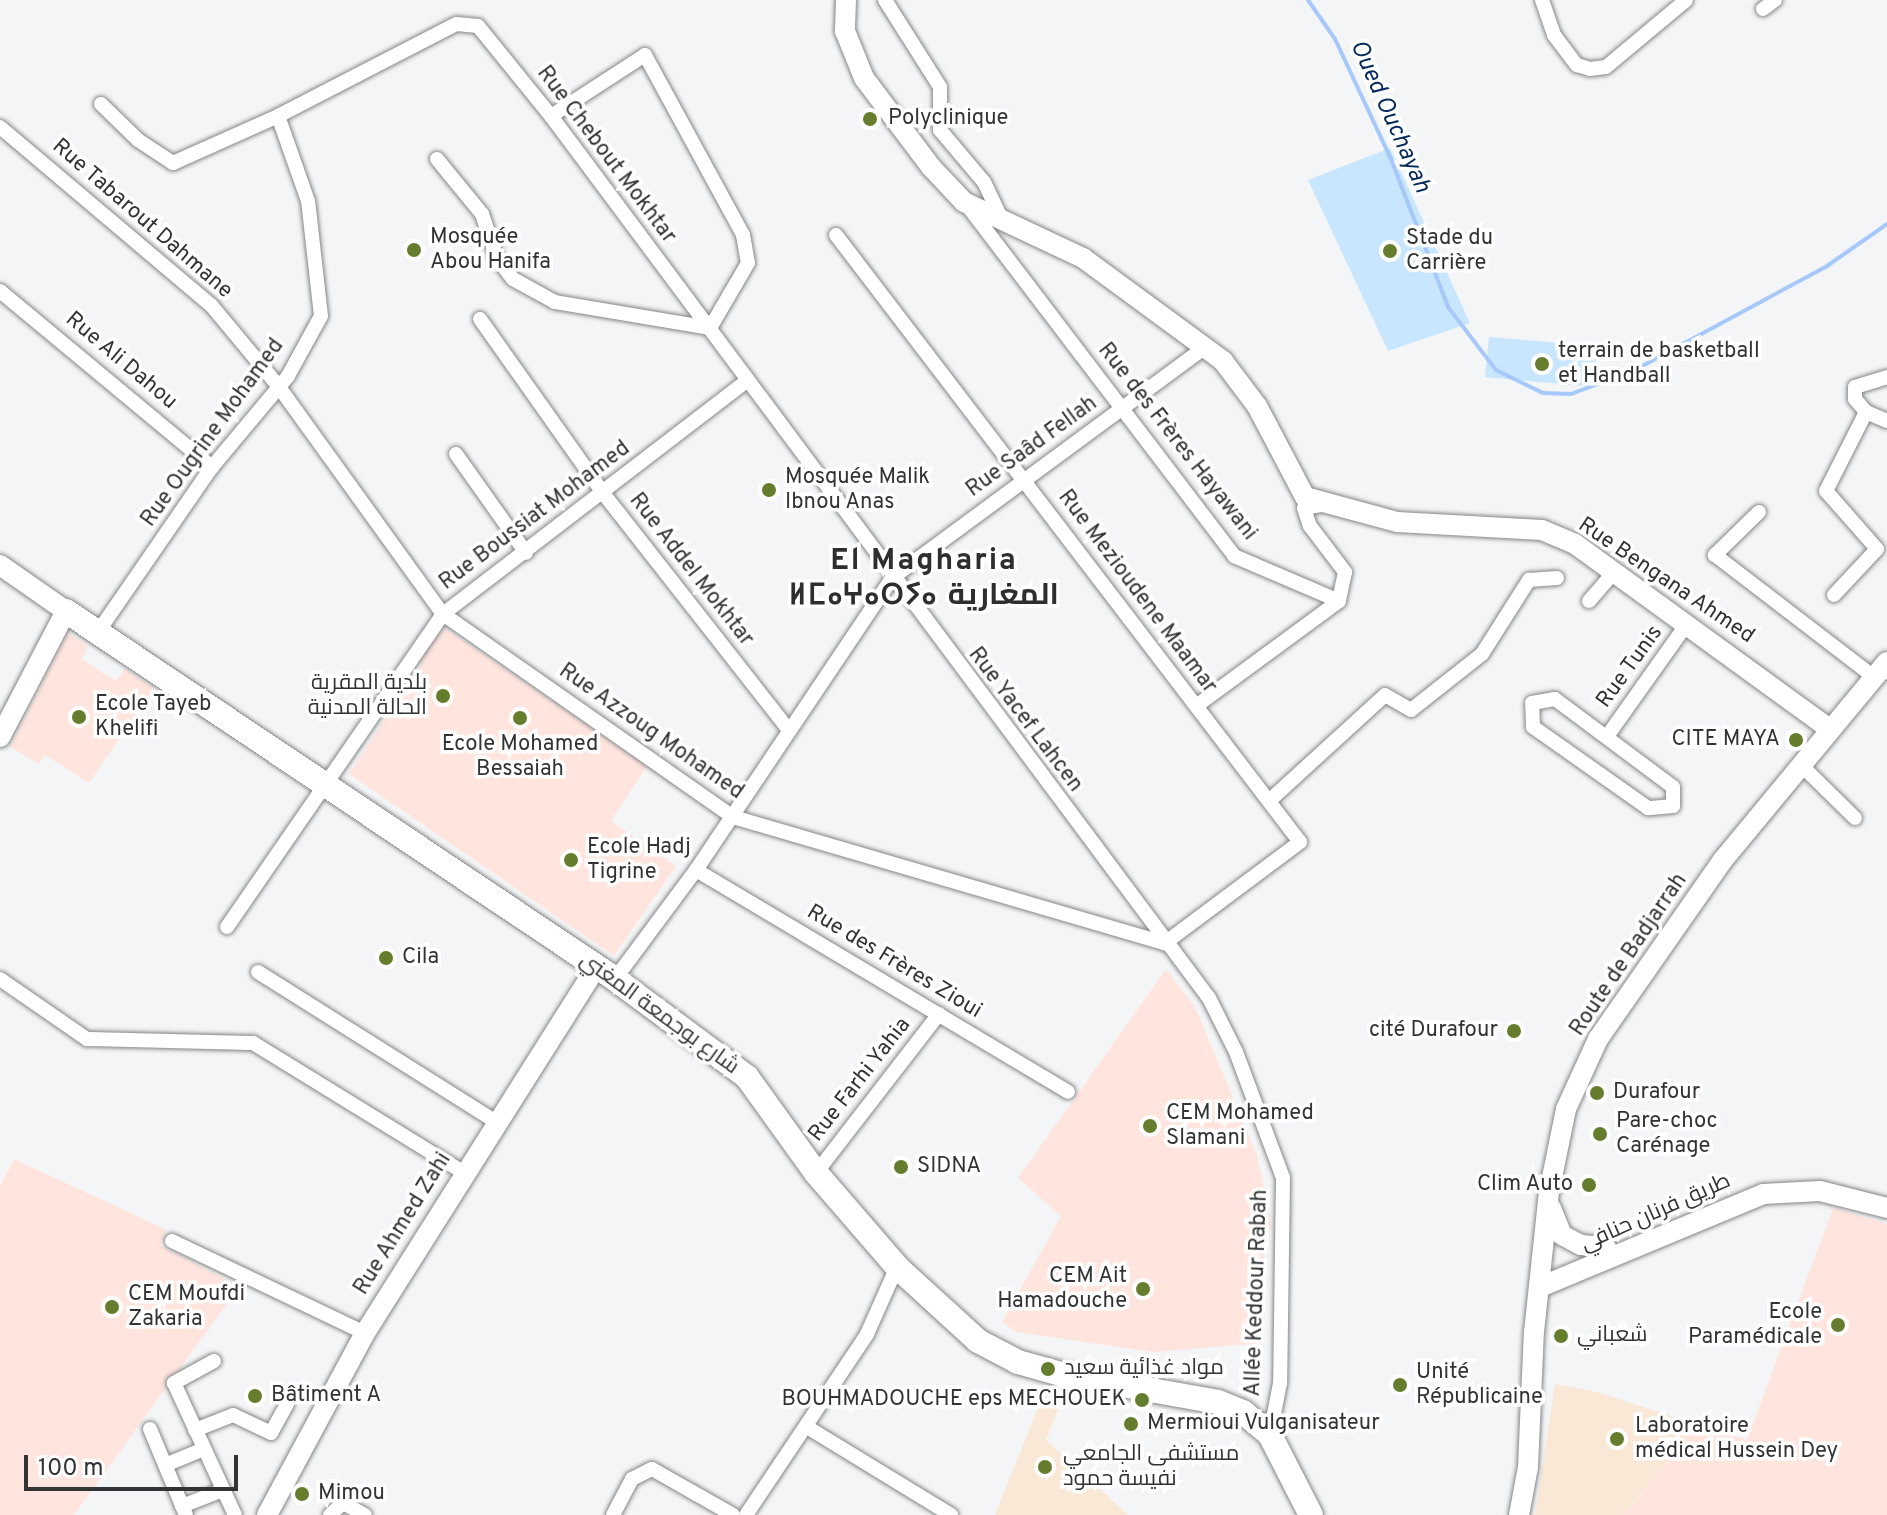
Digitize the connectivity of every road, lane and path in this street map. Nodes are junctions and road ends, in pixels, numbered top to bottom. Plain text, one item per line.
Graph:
1 (846, 0) edge
2 (885, 0) edge
3 (1542, 0) edge
4 (1686, 0) edge
5 (101, 104) dead end
6 (278, 116) junction
7 (551, 116) junction
8 (0, 127) edge
9 (437, 159) dead end
10 (964, 202) junction
11 (1003, 222) junction
12 (836, 235) dead end
13 (0, 291) edge
14 (480, 319) dead end
15 (710, 328) junction
16 (1205, 347) junction
17 (1887, 377) edge
18 (745, 382) junction
19 (279, 387) junction
20 (1121, 410) junction
21 (1866, 412) junction
22 (1887, 421) edge
23 (456, 454) dead end
24 (212, 467) junction
25 (1023, 478) junction
26 (603, 493) junction
27 (1322, 505) junction
28 (1759, 512) dead end
29 (526, 553) junction
30 (0, 565) edge
31 (1615, 571) junction
32 (892, 578) junction
33 (1557, 578) dead end
34 (1834, 595) dead end
35 (1339, 601) junction
36 (1589, 601) dead end
37 (66, 611) junction
38 (443, 614) junction
39 (1687, 624) junction
40 (98, 632) junction
41 (1883, 670) edge
42 (1196, 706) junction
43 (787, 728) junction
44 (1830, 729) junction
45 (1608, 735) junction
46 (0, 737) edge
47 (1800, 764) junction
48 (323, 788) junction
49 (1269, 801) junction
50 (733, 817) junction
51 (1855, 818) dead end
52 (696, 870) junction
53 (227, 927) dead end
54 (1165, 943) junction
55 (258, 972) dead end
56 (605, 974) junction
57 (0, 979) edge
58 (939, 1014) junction
59 (1068, 1092) dead end
60 (495, 1121) junction
61 (463, 1172) junction
62 (816, 1173) junction
63 (1549, 1192) junction
64 (1887, 1193) edge
65 (1887, 1208) edge
66 (172, 1241) dead end
67 (1606, 1247) junction
68 (897, 1267) junction
69 (1578, 1274) junction
70 (1541, 1279) junction
71 (1538, 1311) junction
72 (365, 1333) junction
73 (214, 1361) dead end
74 (287, 1404) dead end
75 (807, 1427) junction
76 (150, 1429) dead end
77 (195, 1430) junction
78 (1270, 1435) junction
79 (204, 1449) junction
80 (165, 1465) junction
81 (223, 1490) junction
82 (184, 1511) edge
83 (235, 1515) edge
84 (267, 1515) edge
85 (330, 1515) edge
86 (365, 1515) edge
87 (613, 1515) edge
88 (733, 1515) edge
89 (746, 1515) edge
90 (951, 1515) edge
91 (1311, 1515) edge
92 (1519, 1515) edge

1 - 10 street
2 - 11 street
3 - 4 street
5 - 6 street
6 - 7 street, Rue Chebout Mokhtar
6 - 19 street, Rue Ougrine Mohamed
7 - 15 street, Rue Chebout Mokhtar
7 - 15 street
8 - 19 street, Rue Tabarout Dahmane
9 - 15 street
10 - 11 street
10 - 20 street, Rue des Frères Hayawani
11 - 16 street
12 - 25 street, Rue Mezioudene Maamar
13 - 24 street, Rue Ali Dahou
14 - 26 street, Rue Addel Mokhtar
15 - 18 street, Rue Yacef Lahcen
16 - 20 street, Rue Saâd Fellah
16 - 27 street
17 - 21 street
18 - 26 street, Rue Boussiat Mohamed
18 - 32 street, Rue Yacef Lahcen
19 - 24 street, Rue Ougrine Mohamed
19 - 38 street, Rue Azzoug Mohamed
20 - 25 street, Rue Saâd Fellah
20 - 35 street, Rue des Frères Hayawani
21 - 22 street
21 - 34 street
23 - 29 street
24 - 40 street, Rue Ougrine Mohamed
25 - 32 street, Rue Saâd Fellah
25 - 42 street, Rue Mezioudene Maamar
26 - 29 street, Rue Boussiat Mohamed
26 - 43 street, Rue Addel Mokhtar
27 - 31 street, Rue Bengana Ahmed
27 - 35 street
28 - 41 street
29 - 38 street, Rue Boussiat Mohamed
30 - 37 street
31 - 36 street
31 - 39 street, Rue Bengana Ahmed
32 - 43 street, Rue Saâd Fellah
32 - 54 street, Rue Yacef Lahcen
33 - 49 street
35 - 42 street
37 - 40 main road, شارع بوجمعة المغني
37 - 46 street
38 - 48 street, Rue Boussiat Mohamed
38 - 50 street, Rue Azzoug Mohamed
39 - 44 street, Rue Bengana Ahmed
39 - 45 street, Rue Tunis
40 - 48 main road, شارع بوجمعة المغني
41 - 44 street, Route de Badjarrah
42 - 49 street, Rue Mezioudene Maamar
43 - 50 street, Rue Saâd Fellah
44 - 47 street, Route de Badjarrah
45 - 45 street
47 - 51 street
47 - 63 street, Route de Badjarrah
48 - 53 street, Rue Boussiat Mohamed
48 - 56 main road, شارع بوجمعة المغني
49 - 54 street, Rue Mezioudene Maamar
50 - 52 street, Rue Saâd Fellah
50 - 54 street, Rue Azzoug Mohamed
52 - 56 street, Rue Saâd Fellah
52 - 58 street, Rue des Frères Zioui
54 - 78 street, Allée Keddour Rabah
55 - 60 street
56 - 60 street, Rue Ahmed Zahi
56 - 62 main road, شارع بوجمعة المغني
57 - 61 street
58 - 59 street, Rue des Frères Zioui
58 - 62 street, Rue Farhi Yahia
60 - 61 street, Rue Ahmed Zahi
61 - 72 street, Rue Ahmed Zahi
62 - 68 main road, شارع بوجمعة المغني
63 - 67 street
63 - 70 street, Route de Badjarrah
64 - 67 street, طريق فرنان حنافي
65 - 69 street, طريق فرنان حنافي
66 - 72 street
67 - 70 street, طريق فرنان حنافي
68 - 75 street
68 - 78 main road, شارع بوجمعة المغني
69 - 70 street, طريق فرنان حنافي
69 - 71 street
70 - 71 street, Route de Badjarrah
71 - 92 street, Route de Badjarrah
72 - 84 street, Rue Ahmed Zahi
73 - 77 street
74 - 77 street
75 - 89 street
75 - 90 street
76 - 80 street
77 - 79 street
78 - 91 main road, شارع بوجمعة المغني
79 - 80 street
79 - 81 street
80 - 82 street
81 - 82 street
81 - 83 street
85 - 86 street
87 - 88 street

